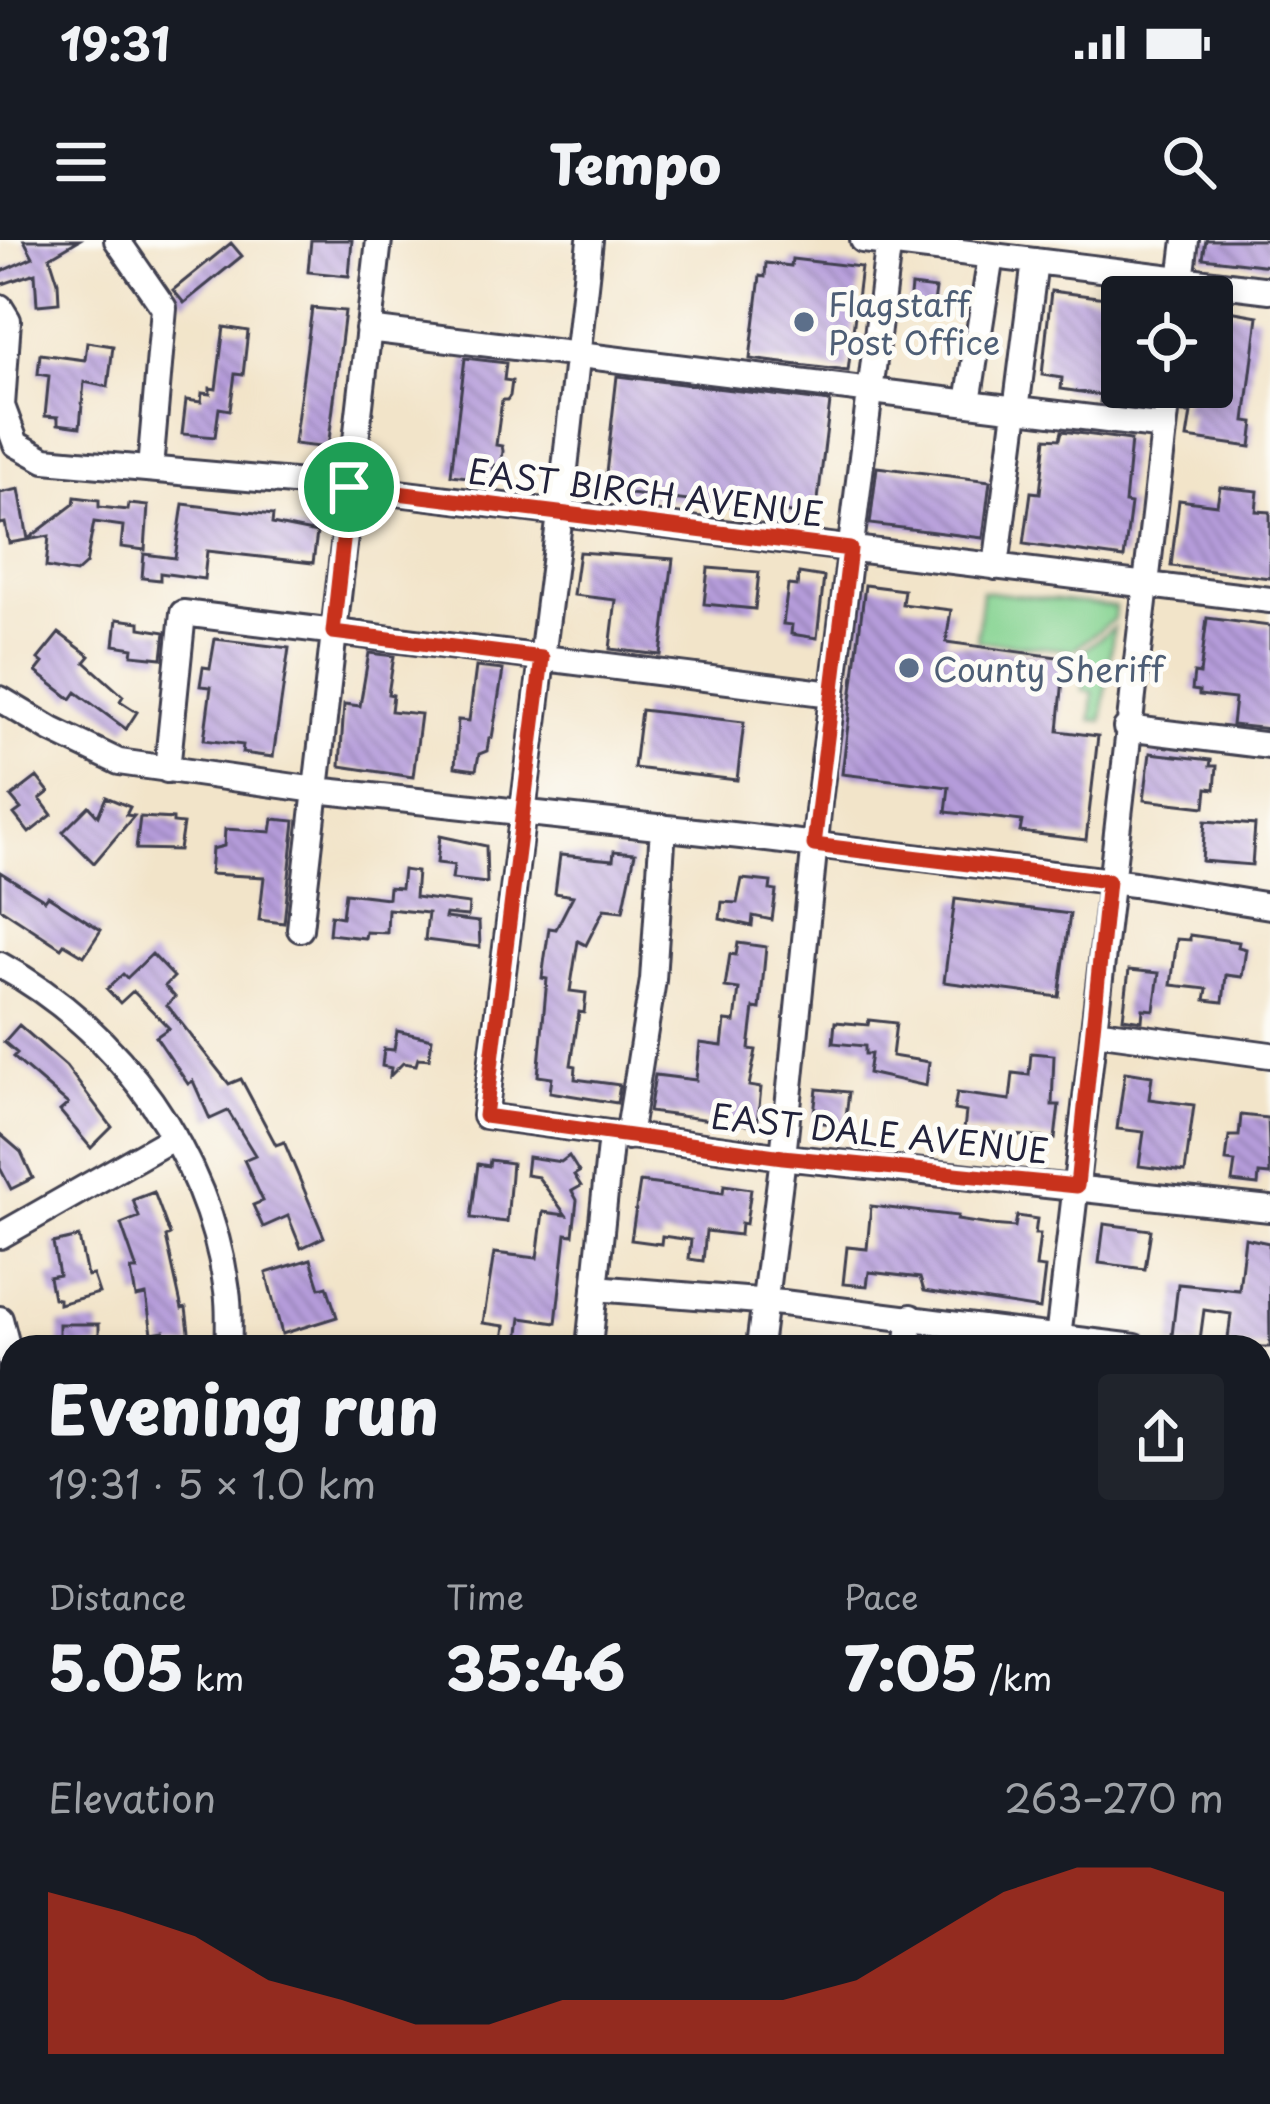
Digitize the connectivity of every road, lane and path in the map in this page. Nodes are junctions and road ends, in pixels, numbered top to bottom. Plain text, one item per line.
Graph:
1 (117, 240) edge
2 (379, 240) edge
3 (590, 240) edge
4 (1186, 240) edge
5 (880, 241) edge
6 (991, 256) junction
7 (1035, 261) junction
8 (1116, 276) edge
9 (1182, 276) edge
10 (1233, 289) edge
11 (1270, 290) edge
12 (0, 307) edge
13 (368, 329) junction
14 (575, 354) junction
15 (868, 389) junction
16 (968, 402) junction
17 (1017, 408) junction
18 (1166, 408) edge
19 (1164, 427) junction
20 (150, 469) junction
21 (349, 487) junction
22 (560, 514) junction
23 (850, 549) junction
24 (996, 567) junction
25 (1144, 585) junction
26 (1270, 600) edge
27 (333, 632) junction
28 (542, 658) junction
29 (832, 694) junction
30 (0, 699) edge
31 (1126, 728) junction
32 (1270, 746) edge
33 (167, 770) junction
34 (316, 790) junction
35 (522, 811) junction
36 (664, 827) junction
37 (814, 845) junction
38 (1108, 881) junction
39 (1270, 906) edge
40 (300, 929) dead end
41 (0, 965) edge
42 (1094, 1031) junction
43 (1270, 1054) edge
44 (620, 1136) junction
45 (174, 1137) junction
46 (783, 1157) junction
47 (1077, 1186) junction
48 (1270, 1209) edge
49 (0, 1236) edge
50 (595, 1288) junction
51 (765, 1301) junction
52 (911, 1317) junction
53 (229, 1335) edge
54 (590, 1335) edge
55 (761, 1335) edge
56 (909, 1335) edge
57 (1020, 1335) edge
58 (1058, 1335) edge

1 - 20 street
2 - 13 street
3 - 14 street
4 - 9 street
5 - 6 street
5 - 15 street
6 - 7 street
6 - 16 street
7 - 8 street
7 - 17 street
10 - 11 street
12 - 20 street, EAST BIRCH AVENUE
13 - 14 street
13 - 21 street
14 - 15 street
14 - 22 street
15 - 16 street
15 - 23 street
16 - 17 street
17 - 19 street
17 - 24 street
18 - 19 street
19 - 25 street
20 - 21 street, EAST BIRCH AVENUE
21 - 22 street, EAST BIRCH AVENUE
21 - 27 street
22 - 23 street, EAST BIRCH AVENUE
22 - 28 street
23 - 24 street, EAST BIRCH AVENUE
23 - 29 street
24 - 25 street, EAST BIRCH AVENUE
25 - 26 street, EAST BIRCH AVENUE
25 - 31 street
27 - 28 street
27 - 33 street
27 - 34 street
28 - 29 street
28 - 35 street
29 - 37 street
30 - 33 street
31 - 32 street
31 - 38 street
33 - 34 street
34 - 35 street
34 - 40 street
35 - 36 street
35 - 44 street, EAST DALE AVENUE
36 - 37 street
36 - 44 street
37 - 38 street
37 - 46 street
38 - 39 street
38 - 42 street
41 - 45 street
42 - 43 street
42 - 47 street
44 - 46 street, EAST DALE AVENUE
44 - 50 street
45 - 49 street
45 - 53 street
46 - 47 street, EAST DALE AVENUE
46 - 51 street
47 - 48 street, EAST DALE AVENUE
47 - 58 street
50 - 51 street
50 - 54 street
51 - 52 street
51 - 55 street
52 - 56 street
52 - 57 street

